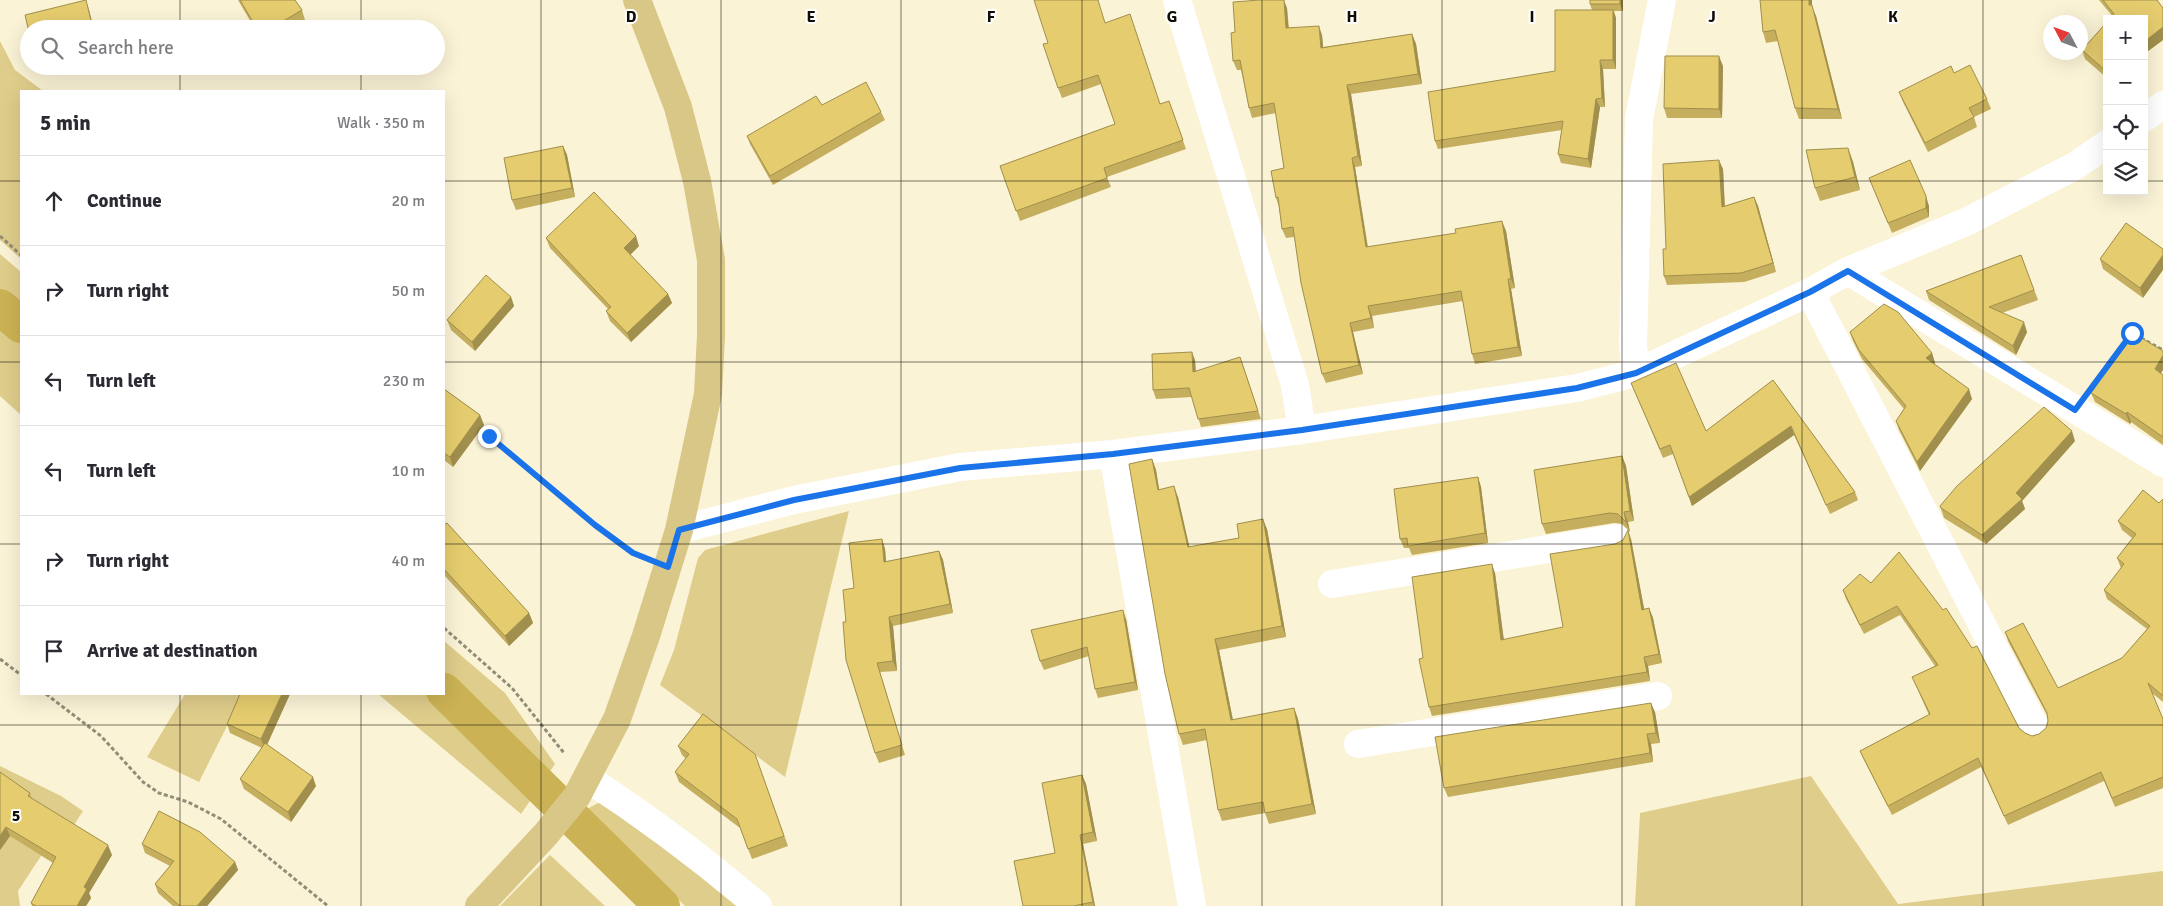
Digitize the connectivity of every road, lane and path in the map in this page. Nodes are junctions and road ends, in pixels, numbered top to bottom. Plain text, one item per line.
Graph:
1 (637, 0) edge
2 (1177, 0) edge
3 (1662, 0) edge
4 (2163, 105) edge
5 (2148, 115) edge
6 (2103, 147) edge
7 (0, 236) edge
8 (20, 254) edge
9 (1848, 271) junction
10 (1810, 292) junction
11 (2140, 337) edge
12 (2163, 350) edge
13 (2115, 356) edge
14 (1636, 373) junction
15 (2075, 410) junction
16 (1302, 430) junction
17 (489, 436) dead end
18 (1113, 454) junction
19 (2163, 462) edge
20 (679, 530) junction
21 (1616, 538) dead end
22 (668, 567) junction
23 (1332, 584) dead end
24 (445, 629) edge
25 (0, 658) edge
26 (20, 674) edge
27 (47, 695) edge
28 (1658, 696) dead end
29 (2036, 729) dead end
30 (1358, 744) dead end
31 (582, 787) junction
32 (328, 906) edge
33 (478, 906) edge
34 (758, 906) edge
35 (1192, 906) edge

1 - 20 main road
2 - 16 street
3 - 14 street
4 - 5 street
6 - 9 street
7 - 8 path
9 - 10 street
9 - 15 street
10 - 14 street
10 - 29 street
11 - 12 path
13 - 15 path
14 - 16 street
15 - 19 street
16 - 18 street
17 - 22 path
18 - 20 street
18 - 35 street
20 - 22 main road
21 - 23 street
22 - 31 main road
24 - 31 path
25 - 26 path
27 - 32 path
28 - 30 street
31 - 33 main road
31 - 34 street

